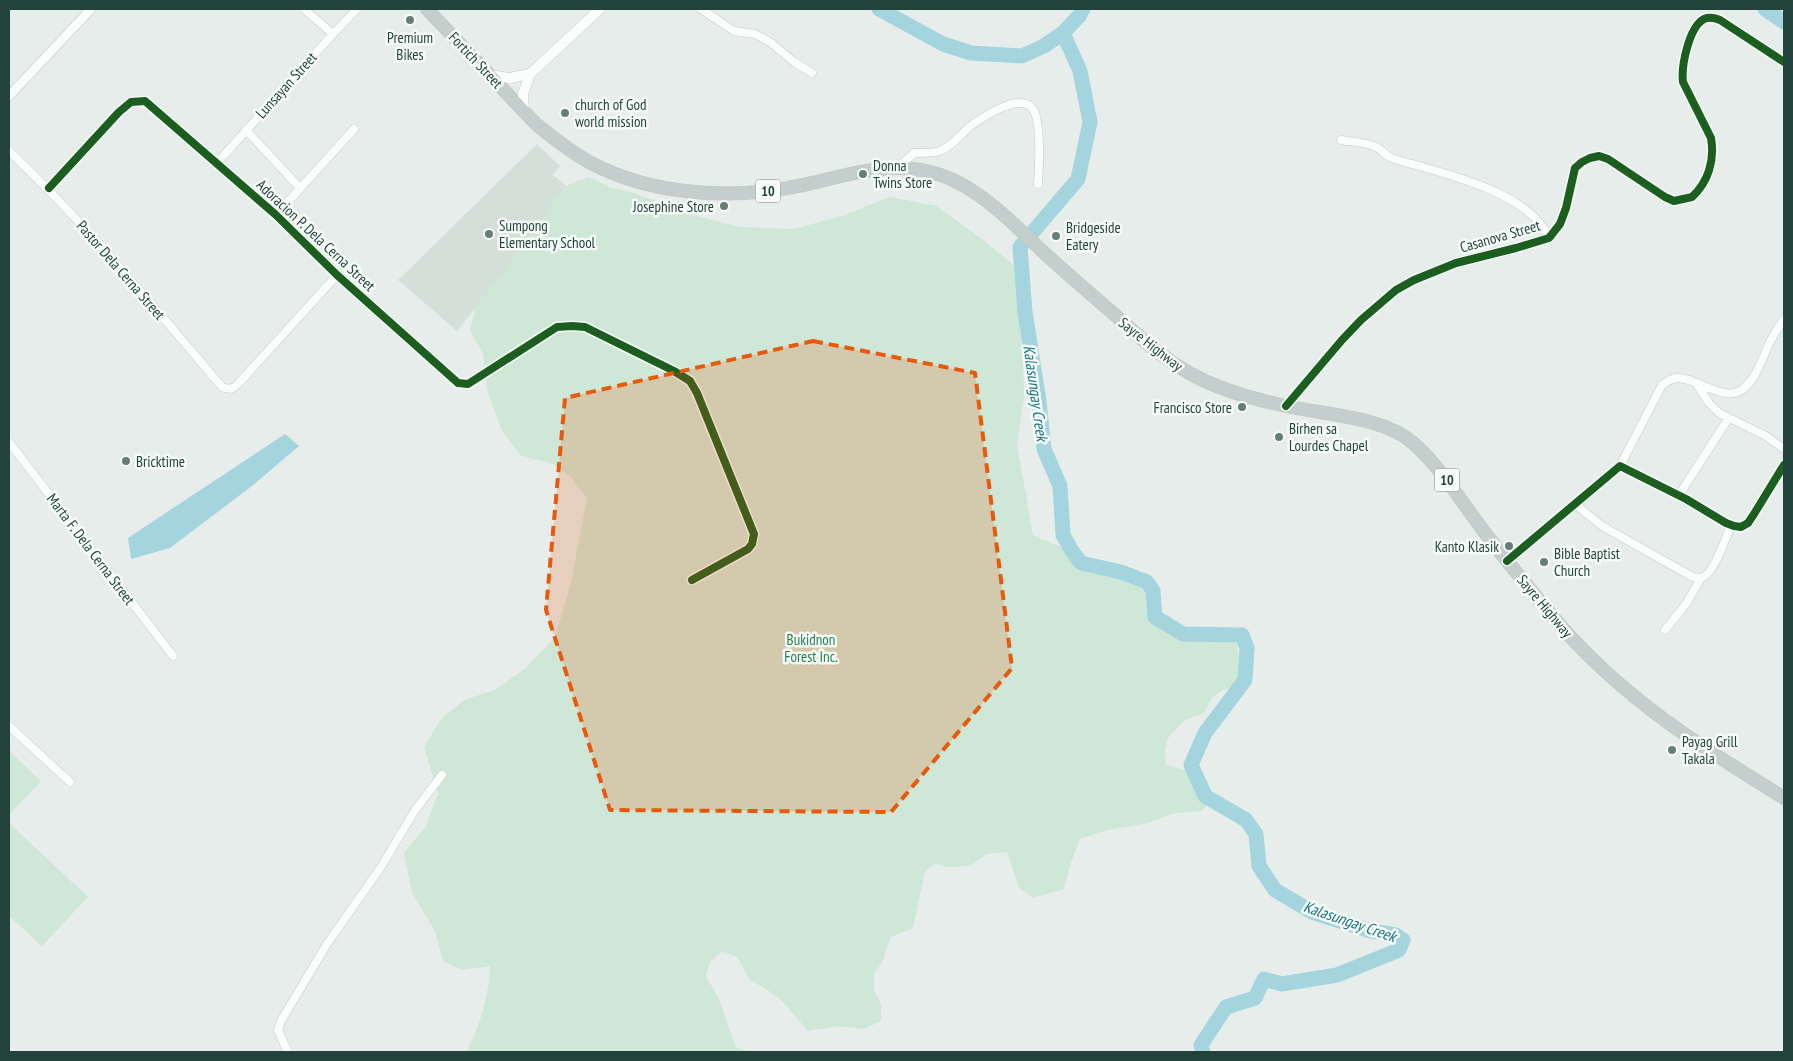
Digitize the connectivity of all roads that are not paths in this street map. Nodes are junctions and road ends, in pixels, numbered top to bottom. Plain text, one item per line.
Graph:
1 (91, 9) edge
2 (304, 9) edge
3 (357, 9) edge
4 (427, 9) edge
5 (600, 9) edge
6 (701, 9) edge
7 (333, 34) junction
8 (1784, 62) edge
9 (812, 73) dead end
10 (530, 74) junction
11 (489, 75) junction
12 (9, 96) edge
13 (524, 112) junction
14 (354, 129) dead end
15 (246, 130) junction
16 (1341, 140) dead end
17 (9, 151) edge
18 (217, 163) junction
19 (899, 167) junction
20 (1038, 184) dead end
21 (49, 188) junction
22 (300, 188) junction
23 (276, 215) junction
24 (1549, 238) junction
25 (336, 275) junction
26 (1784, 319) edge
27 (1696, 383) junction
28 (1286, 406) junction
29 (1728, 418) junction
30 (9, 442) edge
31 (1784, 449) edge
32 (1784, 465) edge
33 (1620, 466) junction
34 (1679, 495) junction
35 (1575, 504) junction
36 (1731, 525) junction
37 (1507, 561) junction
38 (1700, 578) junction
39 (692, 580) dead end
40 (1666, 630) dead end
41 (172, 656) dead end
42 (9, 726) edge
43 (442, 775) dead end
44 (70, 782) dead end
45 (1784, 798) edge
46 (288, 1052) edge

1 - 12 street
2 - 7 street
3 - 7 street, Lunsayan Street
4 - 11 highway, Fortich Street / 10
5 - 10 main road
6 - 9 street
7 - 15 street, Lunsayan Street
8 - 24 street, Casanova Street
10 - 11 main road
10 - 13 main road
11 - 13 highway, Fortich Street / 10
13 - 19 highway, Sayre Highway / 10
14 - 22 street
15 - 18 street, Lunsayan Street
15 - 22 street
16 - 24 street
17 - 21 street, Pastor Dela Cerna Street
18 - 21 street, Adoracion P. Dela Cerna Street
18 - 23 street, Adoracion P. Dela Cerna Street
19 - 20 street
19 - 28 highway, Sayre Highway / 10
21 - 25 street, Pastor Dela Cerna Street
22 - 23 street
23 - 25 street, Adoracion P. Dela Cerna Street
24 - 28 street, Casanova Street
25 - 39 street, Adoracion P. Dela Cerna Street
26 - 27 street
27 - 29 street
27 - 33 street
28 - 37 highway, Sayre Highway / 10
29 - 31 street
29 - 34 street
30 - 41 street, Marta F. Dela Cerna Street
32 - 36 street
33 - 34 street
33 - 35 street
34 - 36 street
35 - 37 street
35 - 38 street
36 - 38 street
37 - 45 highway, Sayre Highway / 10
38 - 40 street
42 - 44 street
43 - 46 street

